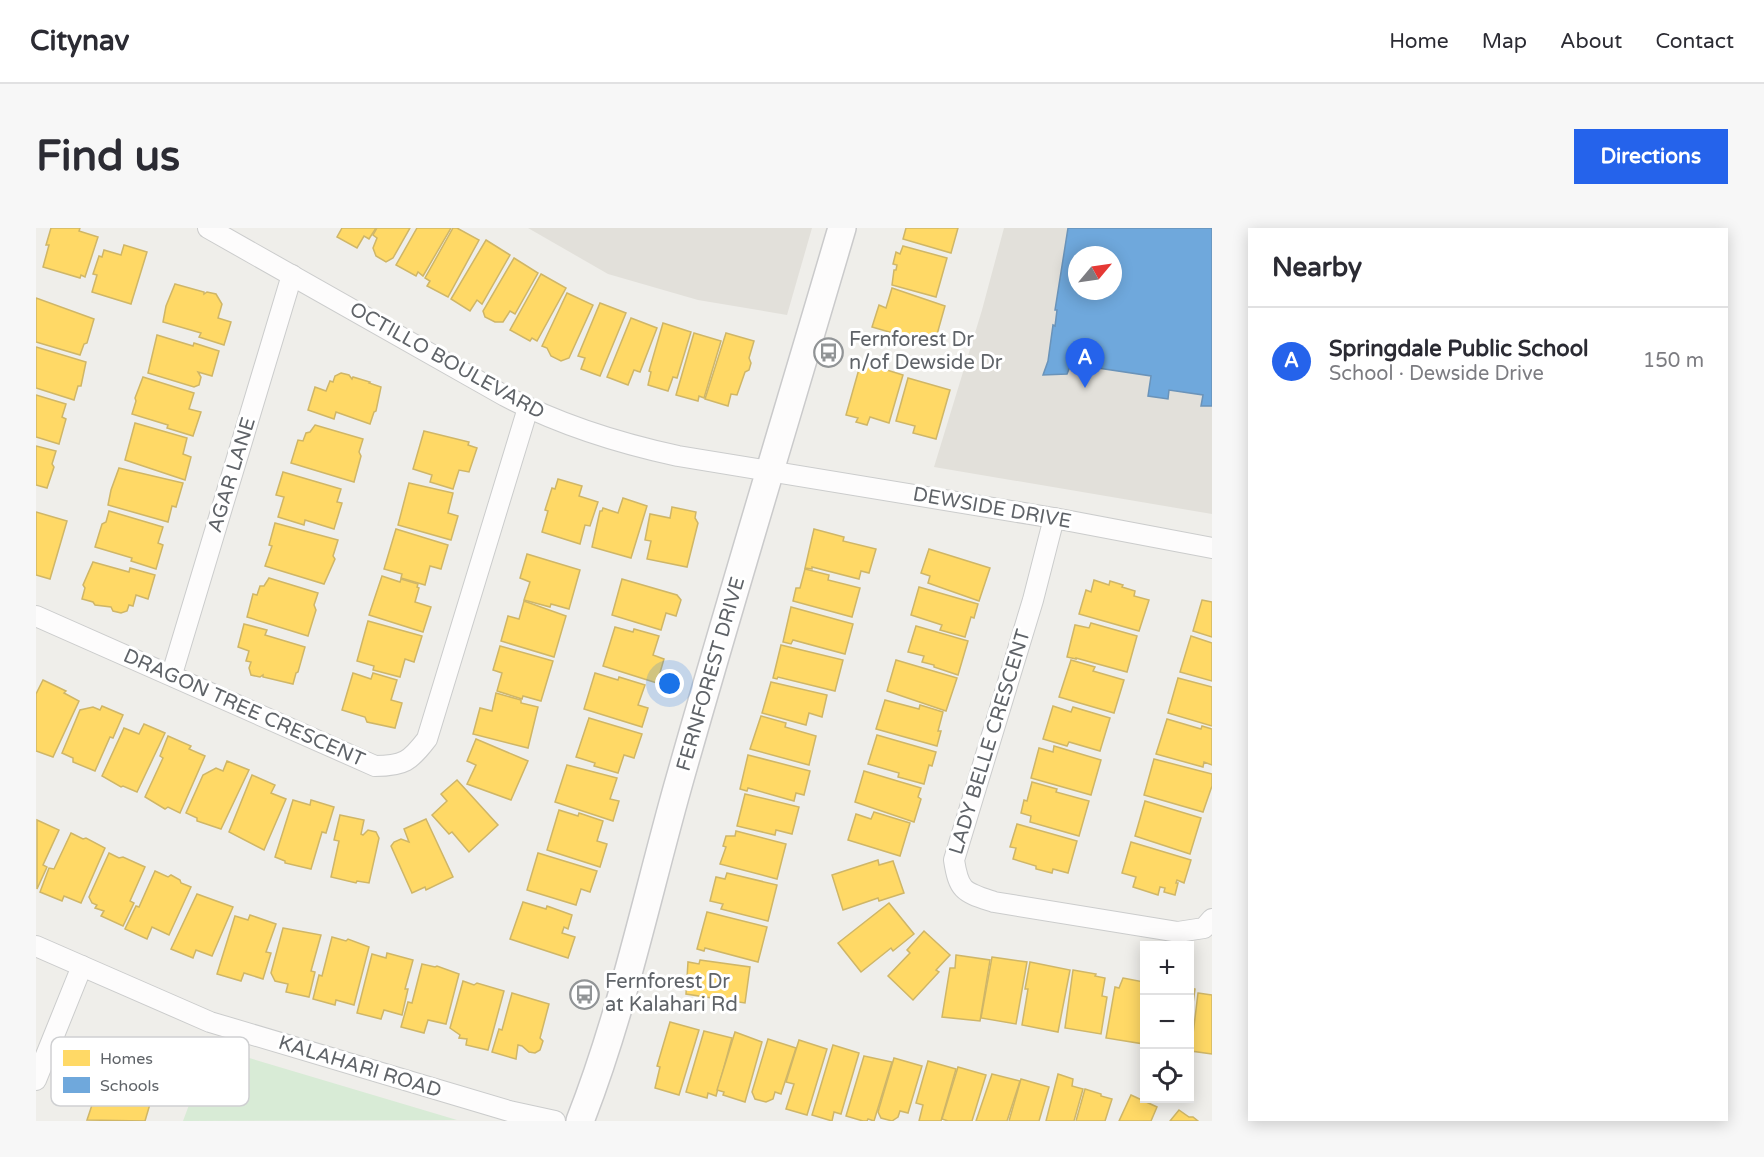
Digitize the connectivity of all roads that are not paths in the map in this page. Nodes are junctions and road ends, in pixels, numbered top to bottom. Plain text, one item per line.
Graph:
1 (208, 228) edge
2 (842, 228) edge
3 (292, 275) junction
4 (528, 408) junction
5 (771, 470) junction
6 (1054, 518) junction
7 (1212, 548) edge
8 (36, 616) edge
9 (172, 674) junction
10 (1212, 920) edge
11 (36, 946) edge
12 (82, 966) junction
13 (53, 1037) edge
14 (51, 1043) edge
15 (36, 1080) edge
16 (555, 1121) edge
17 (580, 1121) edge

1 - 3 street, OCTILLO BOULEVARD
2 - 5 street, FERNFOREST DRIVE
3 - 4 street, OCTILLO BOULEVARD
3 - 9 street, AGAR LANE
4 - 5 street, OCTILLO BOULEVARD
4 - 9 street, DRAGON TREE CRESCENT
5 - 6 street, DEWSIDE DRIVE
5 - 17 street, FERNFOREST DRIVE
6 - 7 street, DEWSIDE DRIVE
6 - 10 street, LADY BELLE CRESCENT
8 - 9 street, DRAGON TREE CRESCENT
11 - 12 street, KALAHARI ROAD
12 - 13 street
12 - 16 street, KALAHARI ROAD
14 - 15 street

